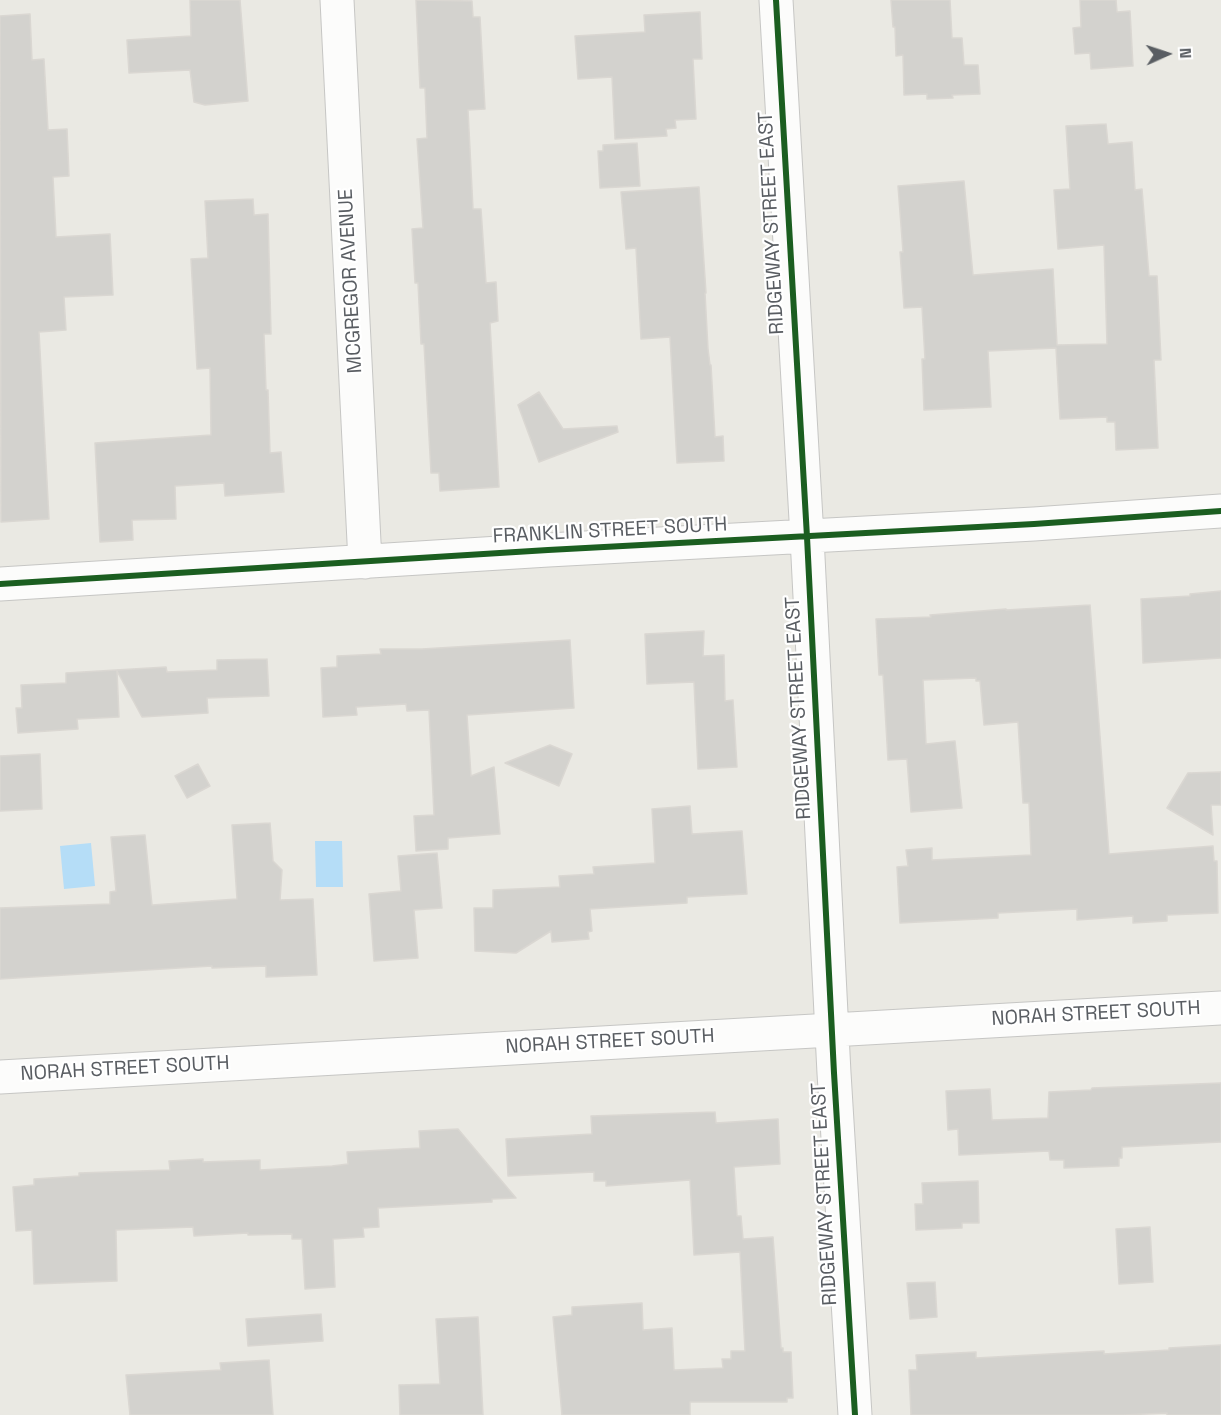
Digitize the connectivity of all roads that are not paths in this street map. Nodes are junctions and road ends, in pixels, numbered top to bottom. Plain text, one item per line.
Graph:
1 (337, 0) edge
2 (776, 0) edge
3 (1221, 511) edge
4 (807, 537) junction
5 (365, 562) junction
6 (0, 584) edge
7 (1221, 1008) edge
8 (832, 1029) junction
9 (0, 1077) edge
10 (855, 1415) edge

1 - 5 street, MCGREGOR AVENUE
2 - 4 street, RIDGEWAY STREET EAST
3 - 4 street, FRANKLIN STREET SOUTH
4 - 5 street, FRANKLIN STREET SOUTH
4 - 8 street, RIDGEWAY STREET EAST
5 - 6 street, FRANKLIN STREET SOUTH
7 - 8 street, NORAH STREET SOUTH
8 - 9 street, NORAH STREET SOUTH
8 - 10 street, RIDGEWAY STREET EAST

